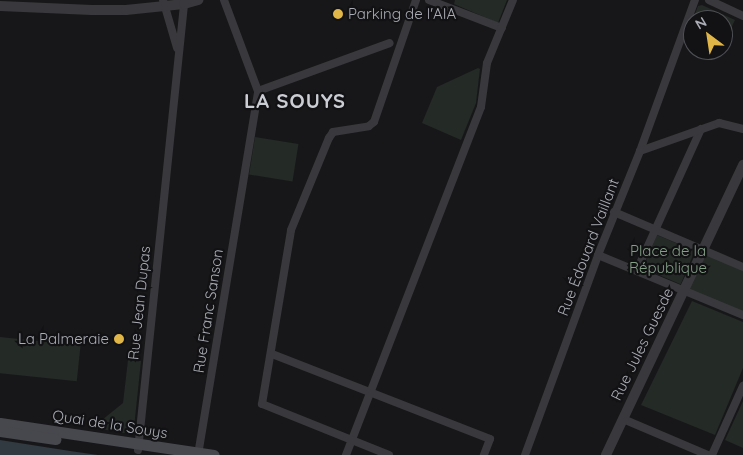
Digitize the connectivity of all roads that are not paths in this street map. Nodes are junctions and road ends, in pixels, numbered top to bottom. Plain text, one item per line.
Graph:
1 (198, 0) edge
2 (224, 0) edge
3 (416, 0) edge
4 (429, 0) edge
5 (513, 0) edge
6 (695, 0) edge
7 (709, 0) edge
8 (164, 3) edge
9 (184, 4) junction
10 (0, 6) edge
11 (743, 16) edge
12 (502, 28) junction
13 (390, 43) dead end
14 (178, 51) junction
15 (258, 91) junction
16 (702, 129) junction
17 (743, 129) edge
18 (640, 152) junction
19 (743, 165) edge
20 (614, 212) junction
21 (656, 229) junction
22 (704, 250) junction
23 (598, 254) junction
24 (743, 267) edge
25 (637, 270) junction
26 (684, 292) junction
27 (743, 315) edge
28 (272, 354) junction
29 (743, 386) edge
30 (370, 391) junction
31 (623, 419) junction
32 (0, 423) edge
33 (0, 431) edge
34 (351, 440) junction
35 (138, 447) junction
36 (198, 454) edge
37 (168, 455) edge
38 (214, 455) edge
39 (346, 455) edge
40 (390, 455) edge
41 (484, 455) edge
42 (525, 455) edge
43 (606, 455) edge
44 (708, 455) edge
45 (712, 455) edge

1 - 9 street
2 - 15 street
3 - 28 street
4 - 12 street
5 - 12 street
6 - 18 street, Rue Édouard Vaillant
7 - 11 street
8 - 9 street
8 - 10 street
8 - 14 street
9 - 14 street, Rue Jean Dupas
12 - 30 street
13 - 15 street
14 - 35 street, Rue Jean Dupas
15 - 36 street, Rue Franc Sanson
16 - 17 street
16 - 18 street
16 - 21 street
18 - 20 street, Rue Édouard Vaillant
19 - 22 street, Rue Jules Guesde
20 - 21 street
20 - 23 street, Rue Édouard Vaillant
21 - 22 street
21 - 25 street
22 - 24 street
22 - 26 street, Rue Jules Guesde
23 - 25 street
23 - 42 street, Rue Édouard Vaillant
25 - 26 street
26 - 27 street
26 - 31 street, Rue Jules Guesde
28 - 30 street
28 - 34 street
29 - 45 street
30 - 34 street
30 - 41 street
31 - 43 street, Rue Jules Guesde
31 - 44 street
32 - 35 main road, Quai de la Souys
33 - 35 main road, Quai de la Souys
34 - 39 street
34 - 40 street
35 - 36 main road, Quai de la Souys
35 - 37 main road, Quai de la Souys
36 - 38 main road, Quai de la Souys

